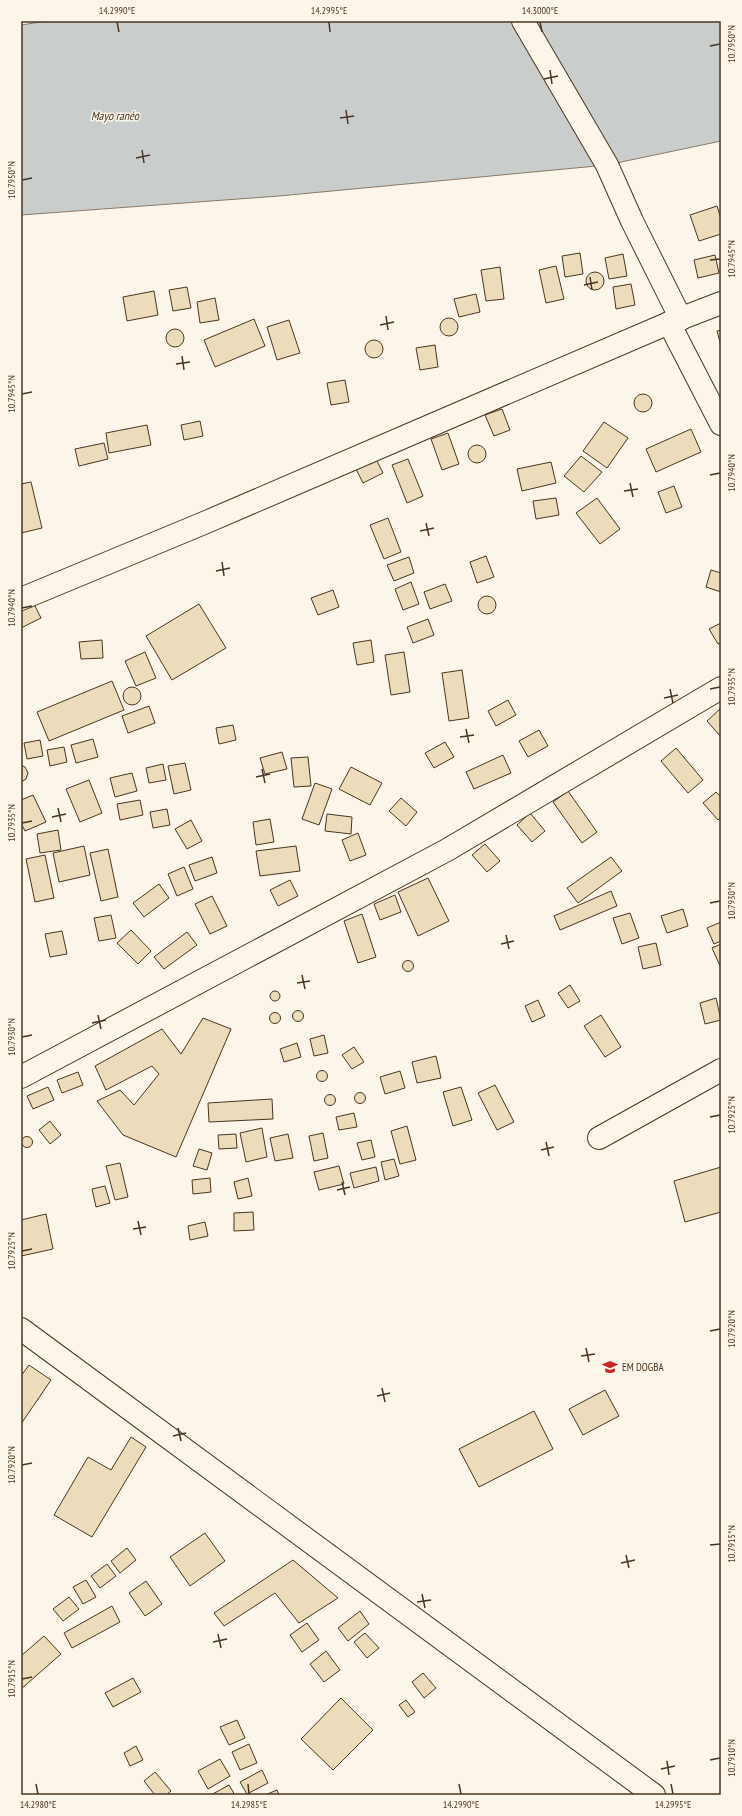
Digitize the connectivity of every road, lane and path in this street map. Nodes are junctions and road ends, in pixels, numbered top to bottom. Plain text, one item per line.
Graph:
1 (523, 21) edge
2 (721, 303) edge
3 (675, 321) junction
4 (721, 424) edge
5 (21, 599) edge
6 (721, 688) edge
7 (721, 1070) edge
8 (21, 1077) edge
9 (599, 1138) dead end
10 (21, 1329) edge
11 (654, 1795) edge

1 - 3 street
2 - 3 street
3 - 4 street
3 - 5 street
6 - 8 street
7 - 9 street
10 - 11 street

